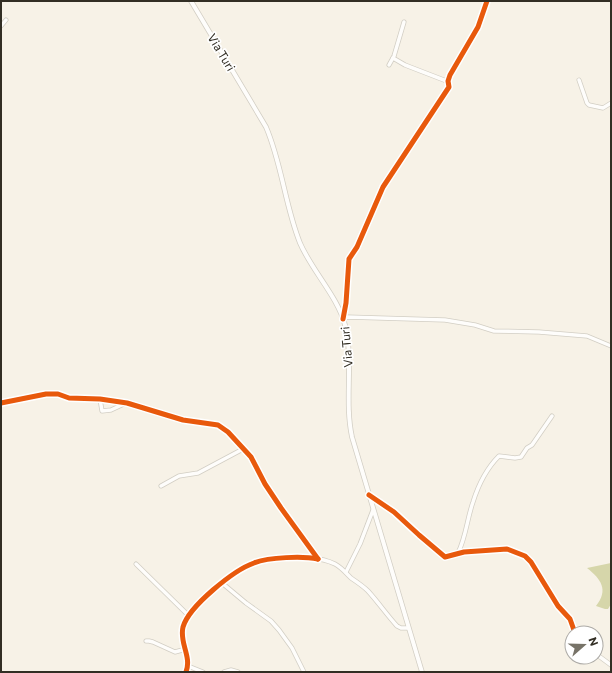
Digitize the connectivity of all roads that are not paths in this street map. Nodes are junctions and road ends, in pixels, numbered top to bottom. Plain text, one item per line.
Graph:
1 (191, 1) edge
2 (487, 1) edge
3 (6, 20) dead end
4 (404, 22) dead end
5 (1, 26) edge
6 (393, 58) junction
7 (389, 65) dead end
8 (579, 80) dead end
9 (449, 82) junction
10 (611, 103) edge
11 (343, 319) junction
12 (611, 346) edge
13 (100, 399) junction
14 (127, 403) junction
15 (1, 404) edge
16 (552, 416) dead end
17 (243, 449) junction
18 (161, 486) dead end
19 (369, 495) junction
20 (373, 510) junction
21 (458, 553) junction
22 (318, 559) junction
23 (136, 564) dead end
24 (346, 572) junction
25 (222, 583) junction
26 (189, 616) junction
27 (572, 625) edge
28 (408, 628) junction
29 (146, 641) dead end
30 (186, 649) junction
31 (188, 666) junction
32 (186, 672) edge
33 (204, 672) edge
34 (224, 672) edge
35 (238, 672) edge
36 (304, 672) edge
37 (422, 672) edge

1 - 11 main road, Via Turi
2 - 9 street
3 - 5 street
4 - 6 street
6 - 7 street
6 - 9 street
8 - 10 street
9 - 11 street
11 - 12 street
11 - 19 main road, Via Turi
13 - 14 street
13 - 14 street
13 - 15 street
14 - 17 street
16 - 21 street
17 - 18 street
17 - 22 street
19 - 20 main road, Via Turi
19 - 21 street
20 - 24 street
20 - 28 main road, Via Turi
21 - 27 street
22 - 24 street
22 - 25 street
23 - 26 street
24 - 28 street
25 - 26 street
25 - 36 street
26 - 30 street
28 - 37 main road, Via Turi
29 - 30 street
30 - 31 street
31 - 32 street
31 - 33 street
34 - 35 street

